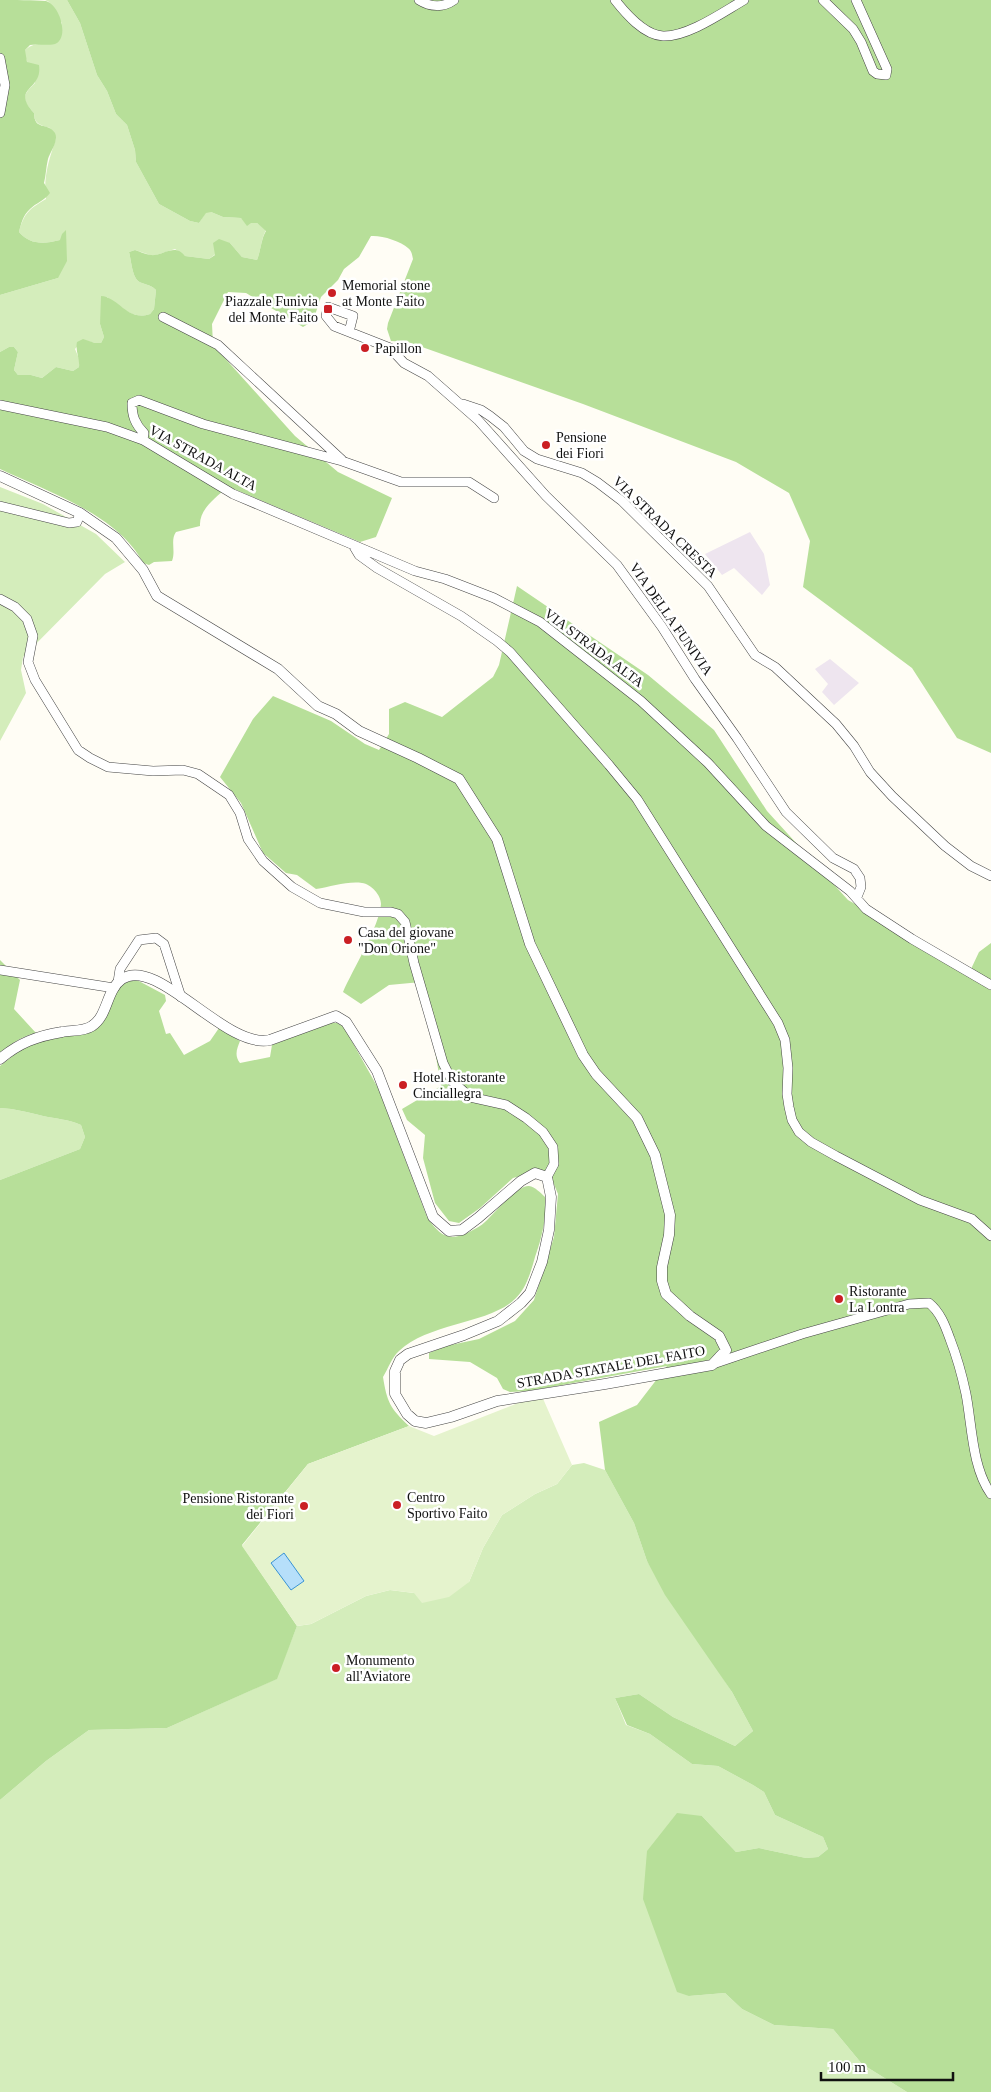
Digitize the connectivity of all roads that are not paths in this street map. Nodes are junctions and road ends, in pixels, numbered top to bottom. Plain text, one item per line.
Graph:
1 (419, 0) edge
2 (454, 0) edge
3 (615, 0) edge
4 (744, 0) edge
5 (823, 0) edge
6 (856, 0) edge
7 (0, 58) edge
8 (0, 113) edge
9 (163, 317) dead end
10 (349, 332) dead end
11 (460, 404) junction
12 (0, 405) edge
13 (144, 440) junction
14 (342, 461) junction
15 (0, 476) edge
16 (494, 498) dead end
17 (0, 506) edge
18 (80, 513) junction
19 (353, 545) junction
20 (0, 599) edge
21 (991, 876) edge
22 (858, 897) junction
23 (0, 970) edge
24 (116, 985) junction
25 (991, 985) edge
26 (182, 997) junction
27 (0, 1059) edge
28 (548, 1177) junction
29 (991, 1236) edge
30 (712, 1364) junction
31 (991, 1494) edge

1 - 2 street
3 - 4 street
5 - 6 street
7 - 8 street
9 - 14 street
10 - 11 street, VIA DELLA FUNIVIA
11 - 21 street, VIA STRADA CRESTA
11 - 22 street, VIA DELLA FUNIVIA
12 - 13 street, VIA STRADA ALTA
13 - 14 street
13 - 19 street, VIA STRADA ALTA
14 - 16 street
15 - 18 street, STRADA STATALE DEL FAITO
17 - 18 street
18 - 30 street, STRADA STATALE DEL FAITO
19 - 22 street, VIA STRADA ALTA
19 - 29 street
20 - 28 street
22 - 25 street, VIA STRADA ALTA
23 - 24 street
24 - 26 street
24 - 26 street
24 - 27 street
26 - 28 street
28 - 30 street, STRADA STATALE DEL FAITO
30 - 31 street

